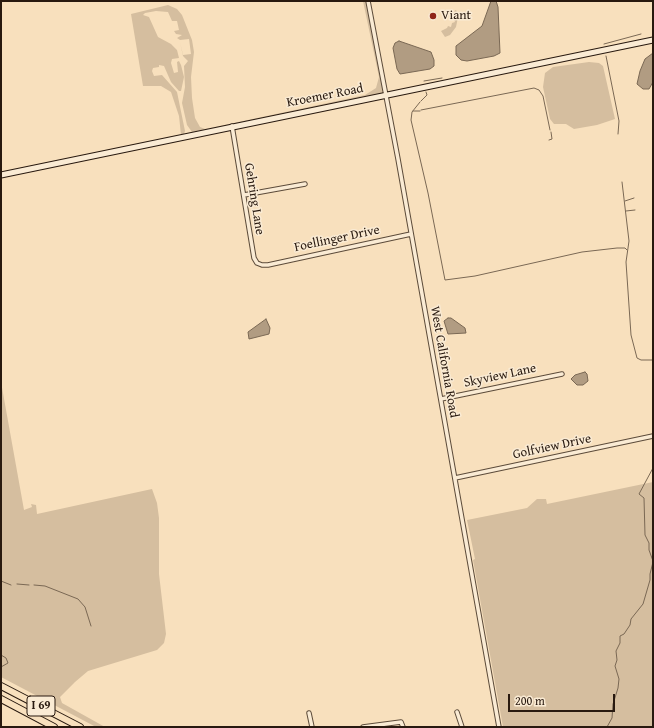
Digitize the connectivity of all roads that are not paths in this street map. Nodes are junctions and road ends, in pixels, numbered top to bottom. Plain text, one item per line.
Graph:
1 (368, 1) edge
2 (653, 40) edge
3 (386, 95) junction
4 (232, 126) junction
5 (1, 175) edge
6 (305, 184) dead end
7 (244, 195) junction
8 (411, 234) junction
9 (268, 265) joint
10 (562, 374) dead end
11 (441, 399) junction
12 (653, 436) edge
13 (455, 478) junction
14 (1, 686) edge
15 (1, 699) edge
16 (457, 712) dead end
17 (309, 713) dead end
18 (54, 727) edge
19 (80, 727) edge
20 (312, 727) edge
21 (363, 727) edge
22 (404, 727) edge
23 (462, 727) edge
24 (499, 727) edge

1 - 3 street, West California Road
2 - 3 street, Kroemer Road
3 - 4 street, Kroemer Road
3 - 8 street, West California Road
4 - 5 street, Kroemer Road
4 - 7 street, Gehring Lane
6 - 7 street
7 - 9 street, Gehring Lane
8 - 9 street, Foellinger Drive
8 - 11 street, West California Road
10 - 11 street, Skyview Lane
11 - 13 street, West California Road
12 - 13 street, Golfview Drive
13 - 24 street, West California Road
14 - 19 highway, I 69
15 - 18 highway, I 69
16 - 23 street
17 - 20 street
21 - 22 street

